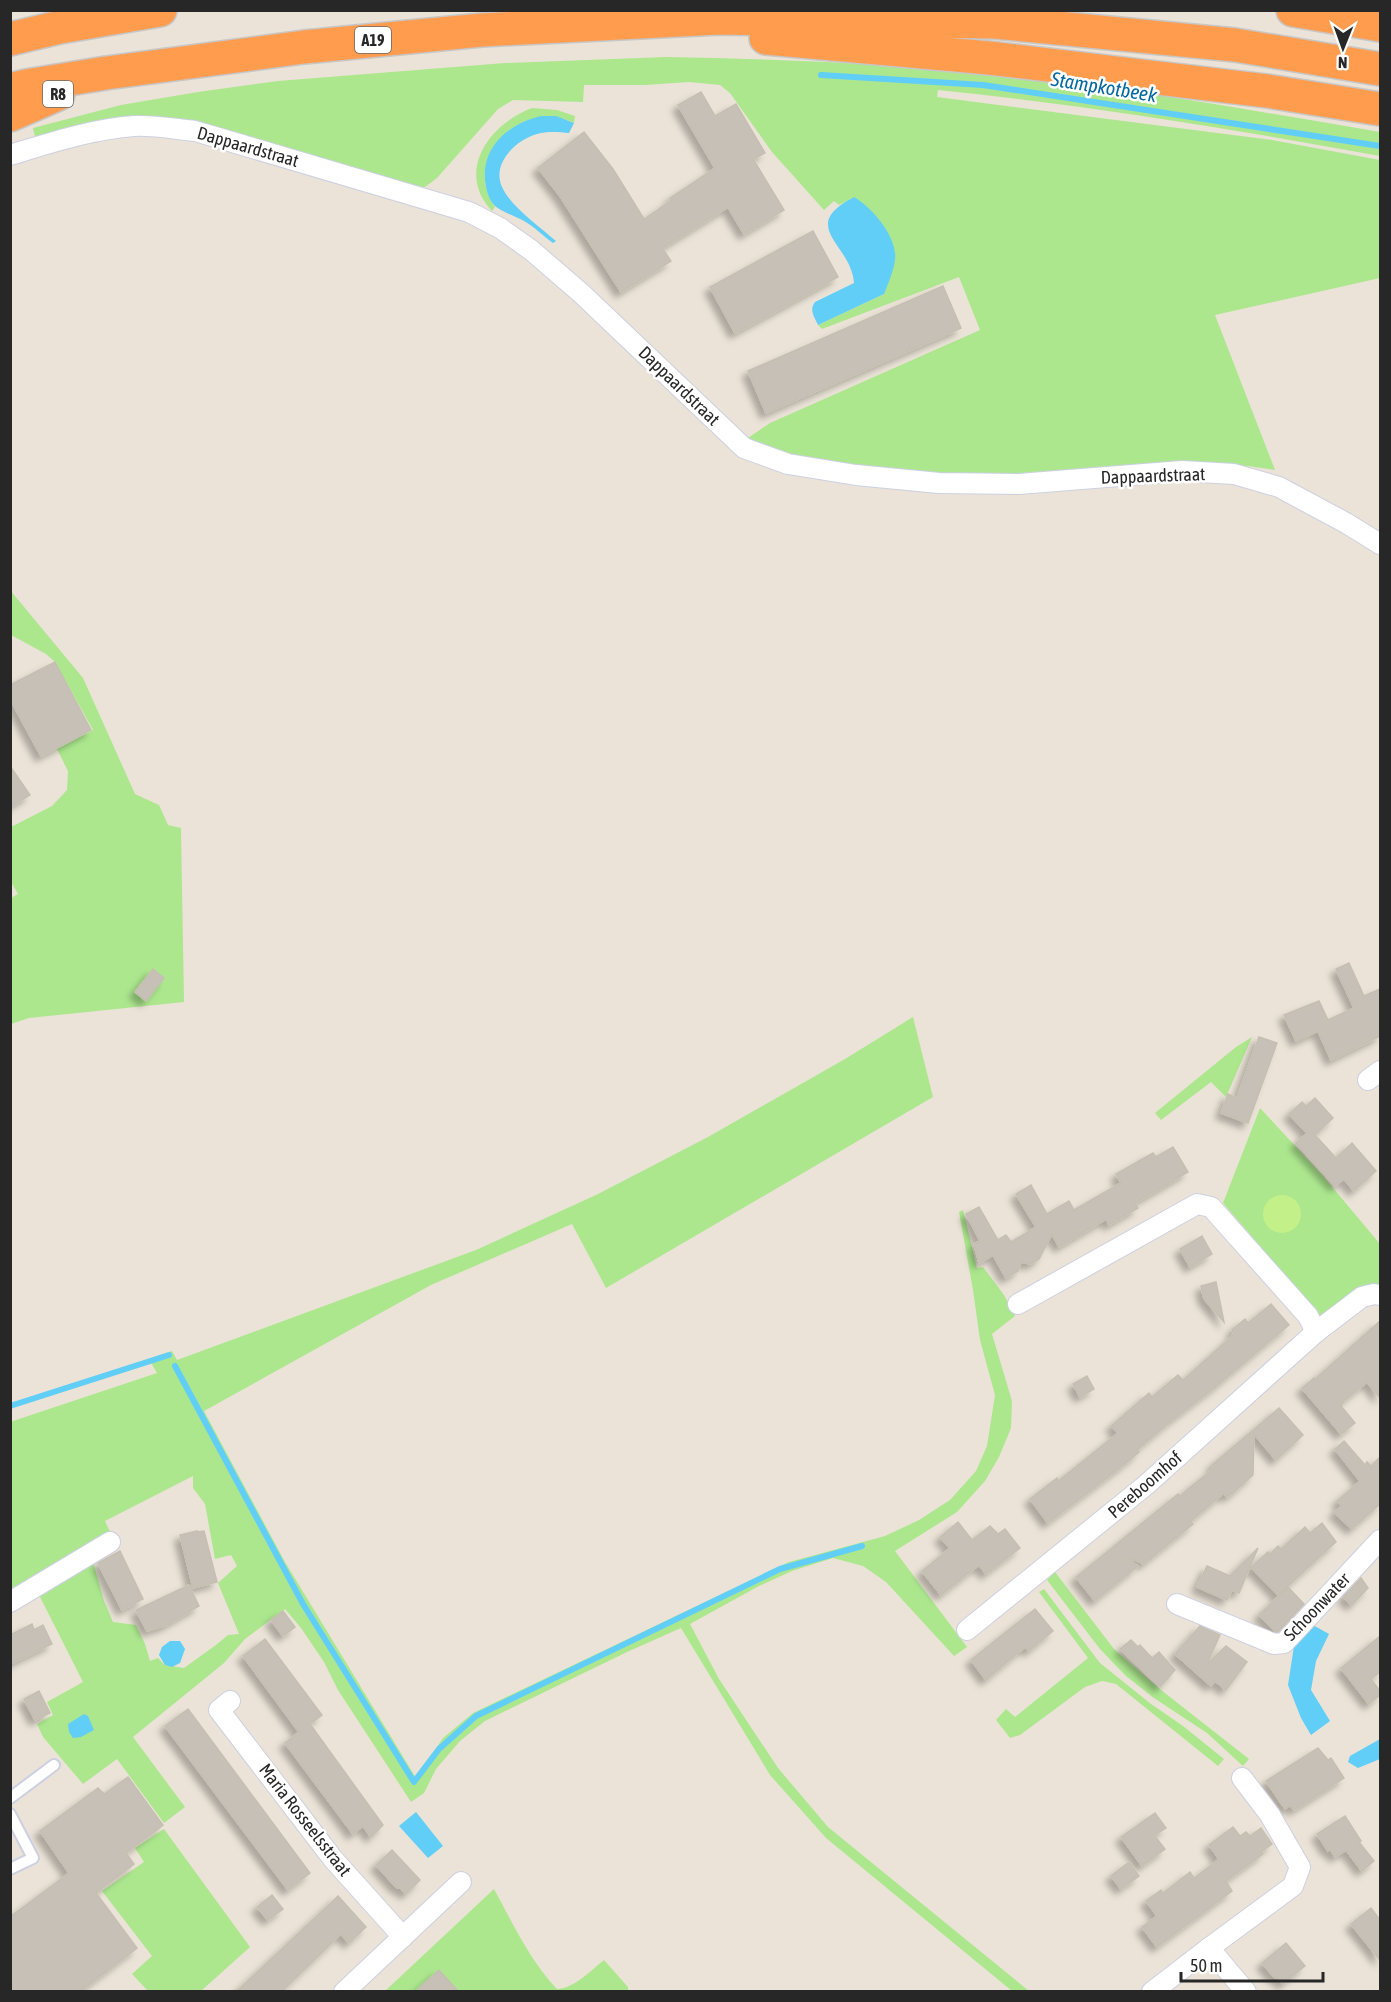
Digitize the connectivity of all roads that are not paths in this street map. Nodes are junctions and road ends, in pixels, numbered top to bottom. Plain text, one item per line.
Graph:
1 (160, 10) edge
2 (1293, 10) edge
3 (642, 22) junction
4 (1380, 26) edge
5 (60, 27) junction
6 (10, 28) edge
7 (10, 39) edge
8 (1380, 69) edge
9 (106, 73) junction
10 (10, 90) edge
11 (1380, 109) edge
12 (10, 115) edge
13 (10, 155) edge
14 (1380, 544) edge
15 (1380, 1295) edge
16 (1018, 1304) dead end
17 (1316, 1332) junction
18 (1380, 1540) edge
19 (110, 1542) dead end
20 (10, 1602) edge
21 (1177, 1604) dead end
22 (967, 1630) dead end
23 (230, 1701) dead end
24 (54, 1765) dead end
25 (1242, 1778) dead end
26 (10, 1798) edge
27 (10, 1814) edge
28 (10, 1869) edge
29 (461, 1882) dead end
30 (403, 1937) junction
31 (1209, 1948) junction
32 (344, 1992) edge
33 (1152, 1992) edge
34 (1245, 1992) edge

1 - 5 highway
2 - 4 highway
3 - 8 highway, A19
3 - 9 highway, A19
3 - 11 highway
5 - 6 highway
5 - 7 highway
9 - 10 highway, A19
9 - 12 highway, R8
13 - 14 street, Dappaardstraat
15 - 17 street, Pereboomhof
16 - 17 street
17 - 22 street, Pereboomhof
18 - 21 street, Schoonwater
19 - 20 street
23 - 30 street, Maria Rosseelsstraat
24 - 26 lane
25 - 31 street
27 - 28 lane
29 - 30 street
30 - 32 street
31 - 33 street
31 - 34 street

